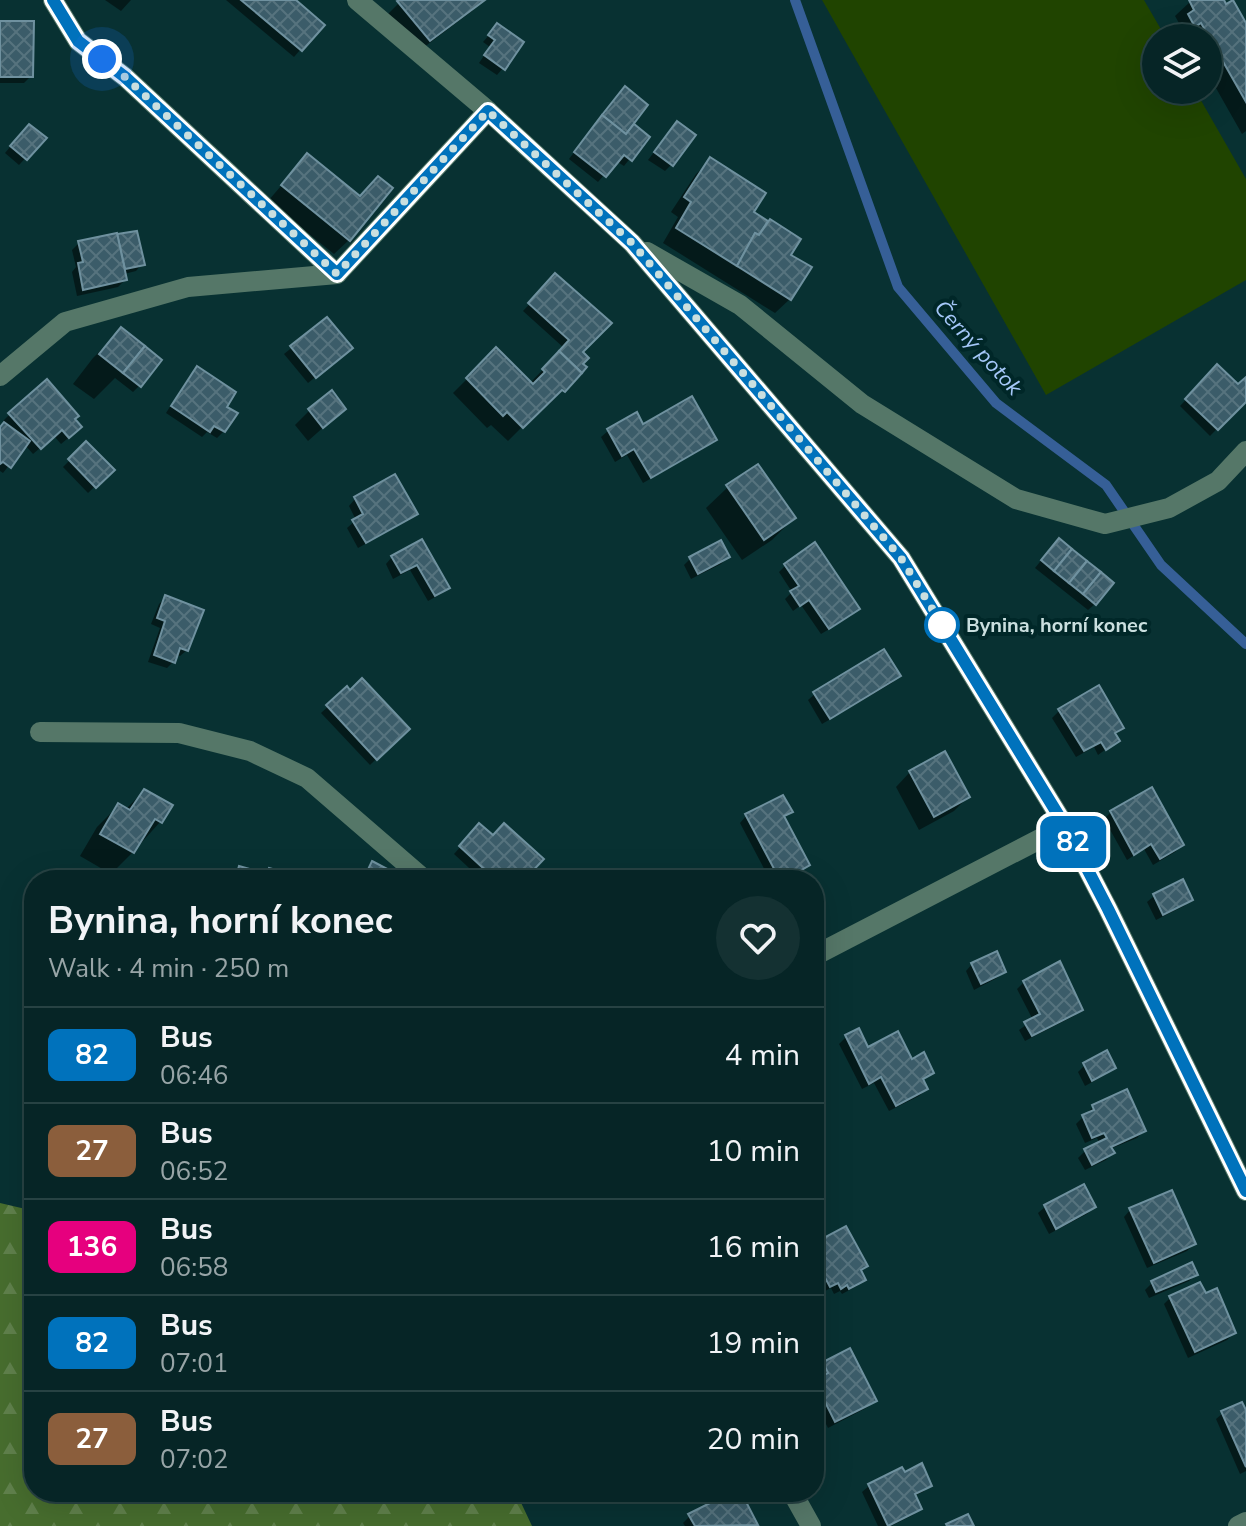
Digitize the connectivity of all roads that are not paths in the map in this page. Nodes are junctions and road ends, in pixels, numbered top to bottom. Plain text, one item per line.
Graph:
1 (53, 0) edge
2 (357, 0) edge
3 (488, 111) junction
4 (632, 243) junction
5 (337, 274) junction
6 (0, 376) edge
7 (1246, 451) edge
8 (40, 732) dead end
9 (1065, 826) junction
10 (413, 870) edge
11 (824, 951) edge
12 (1246, 1191) edge
13 (798, 1502) edge
14 (1246, 1522) edge
15 (811, 1526) edge
16 (1238, 1526) edge

1 - 5 street
2 - 3 street
3 - 4 street
3 - 5 street
4 - 7 street
4 - 9 street
5 - 6 street
8 - 10 street
9 - 11 street
9 - 12 street
13 - 15 street
14 - 16 street

